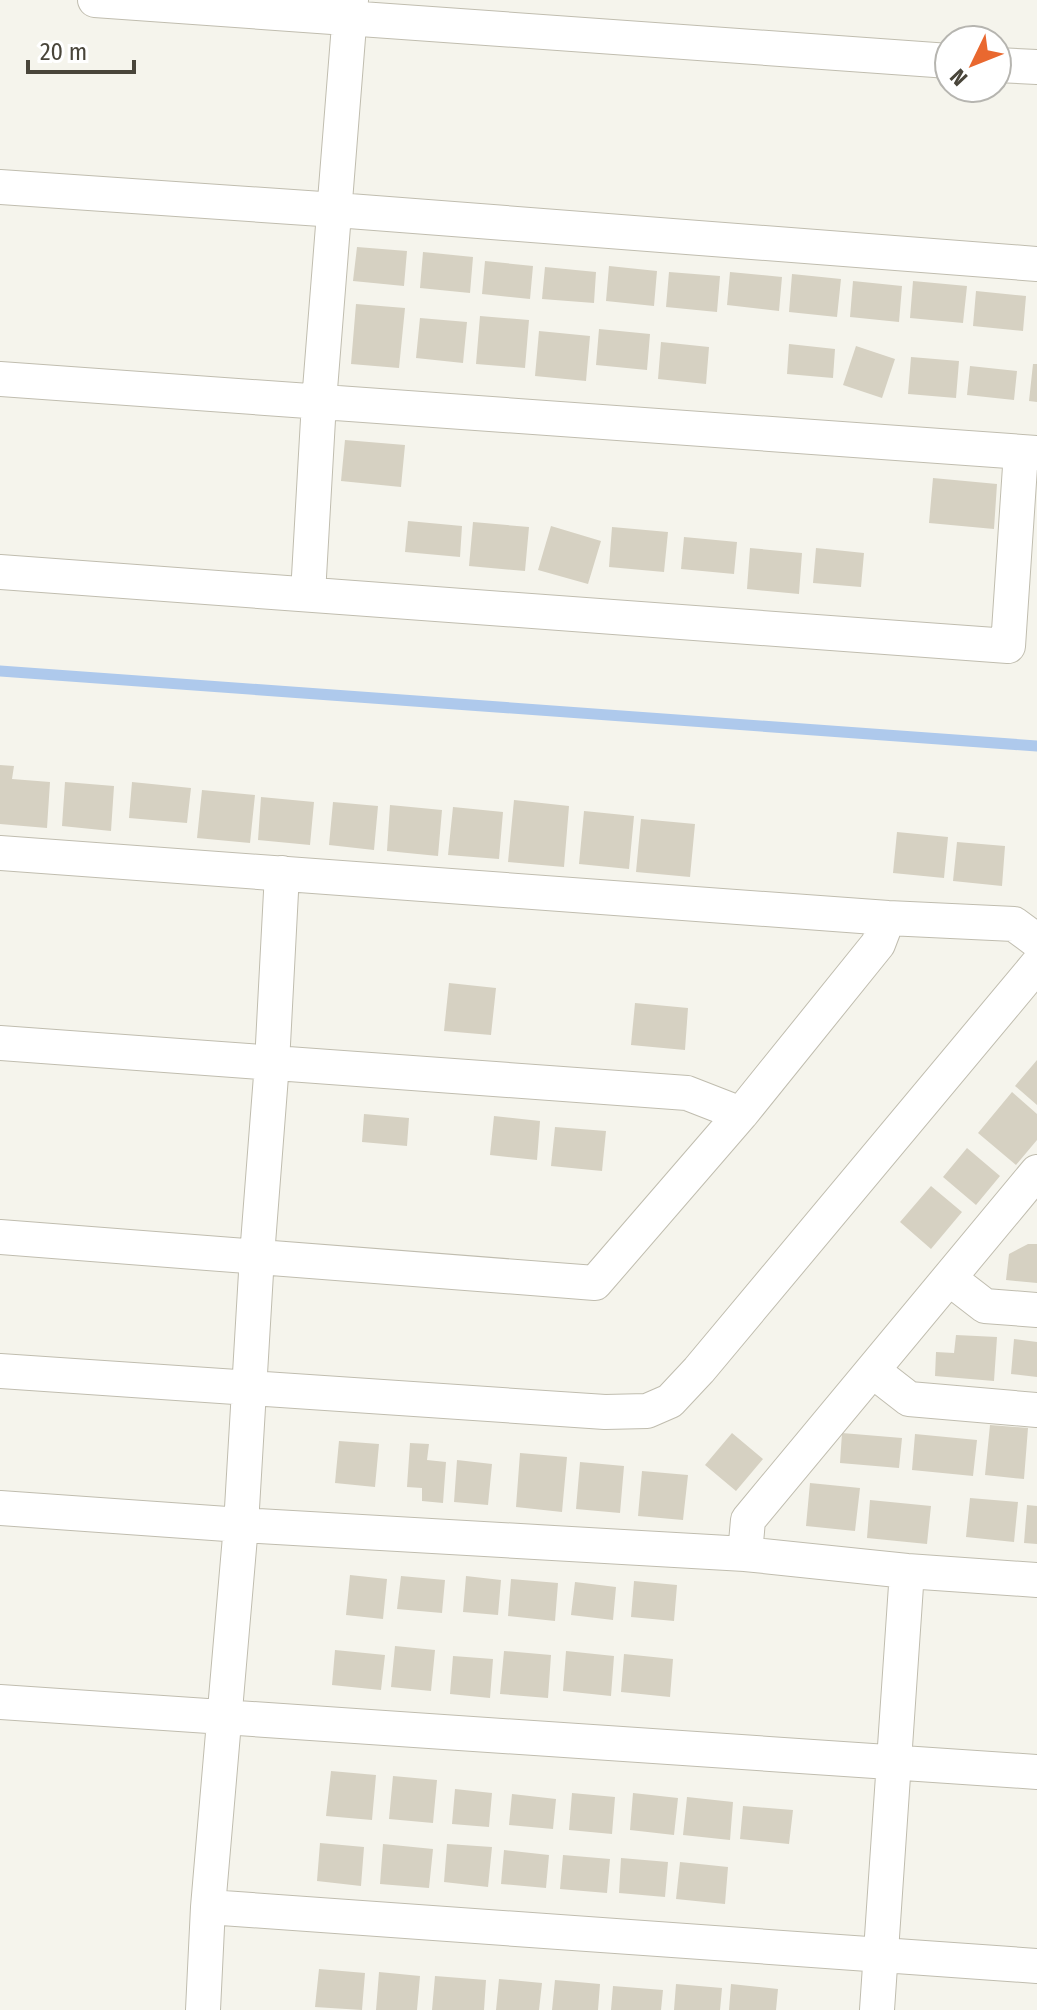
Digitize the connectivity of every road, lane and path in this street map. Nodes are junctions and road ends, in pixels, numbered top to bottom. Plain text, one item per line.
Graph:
1 (95, 0) edge
2 (351, 9) edge
3 (933, 60) edge
4 (1013, 66) edge
5 (1037, 67) edge
6 (0, 187) edge
7 (336, 210) junction
8 (1037, 264) edge
9 (0, 379) edge
10 (319, 402) junction
11 (1029, 452) edge
12 (0, 572) edge
13 (308, 594) junction
14 (0, 853) edge
15 (282, 873) junction
16 (888, 918) junction
17 (1037, 941) edge
18 (1037, 965) edge
19 (0, 1043) edge
20 (272, 1063) junction
21 (741, 1114) junction
22 (1037, 1172) edge
23 (0, 1237) edge
24 (257, 1256) junction
25 (950, 1279) junction
26 (1037, 1310) edge
27 (0, 1371) edge
28 (873, 1371) junction
29 (249, 1388) junction
30 (1037, 1410) edge
31 (0, 1508) edge
32 (241, 1525) junction
33 (745, 1554) junction
34 (907, 1571) junction
35 (1037, 1580) edge
36 (0, 1702) edge
37 (225, 1717) junction
38 (894, 1761) junction
39 (1037, 1772) edge
40 (208, 1907) junction
41 (881, 1954) junction
42 (1037, 1966) edge
43 (203, 2010) edge
44 (877, 2010) edge

1 - 2 street
2 - 3 street
2 - 7 street
4 - 5 street
6 - 7 street
7 - 8 street
7 - 10 street
9 - 10 street
10 - 11 street
10 - 13 street
11 - 13 street
12 - 13 street
14 - 15 street
15 - 16 street
15 - 20 street
16 - 17 street
16 - 21 street
18 - 29 street
19 - 20 street
20 - 21 street
20 - 24 street
21 - 24 street
22 - 25 street
23 - 24 street
24 - 29 street
25 - 26 street
25 - 28 street
27 - 29 street
28 - 30 street
28 - 33 street
29 - 32 street
31 - 32 street
32 - 33 street
32 - 37 street
33 - 34 street
34 - 35 street
34 - 38 street
36 - 37 street
37 - 38 street
37 - 40 street
38 - 39 street
38 - 41 street
40 - 41 street
40 - 43 street
41 - 42 street
41 - 44 street

